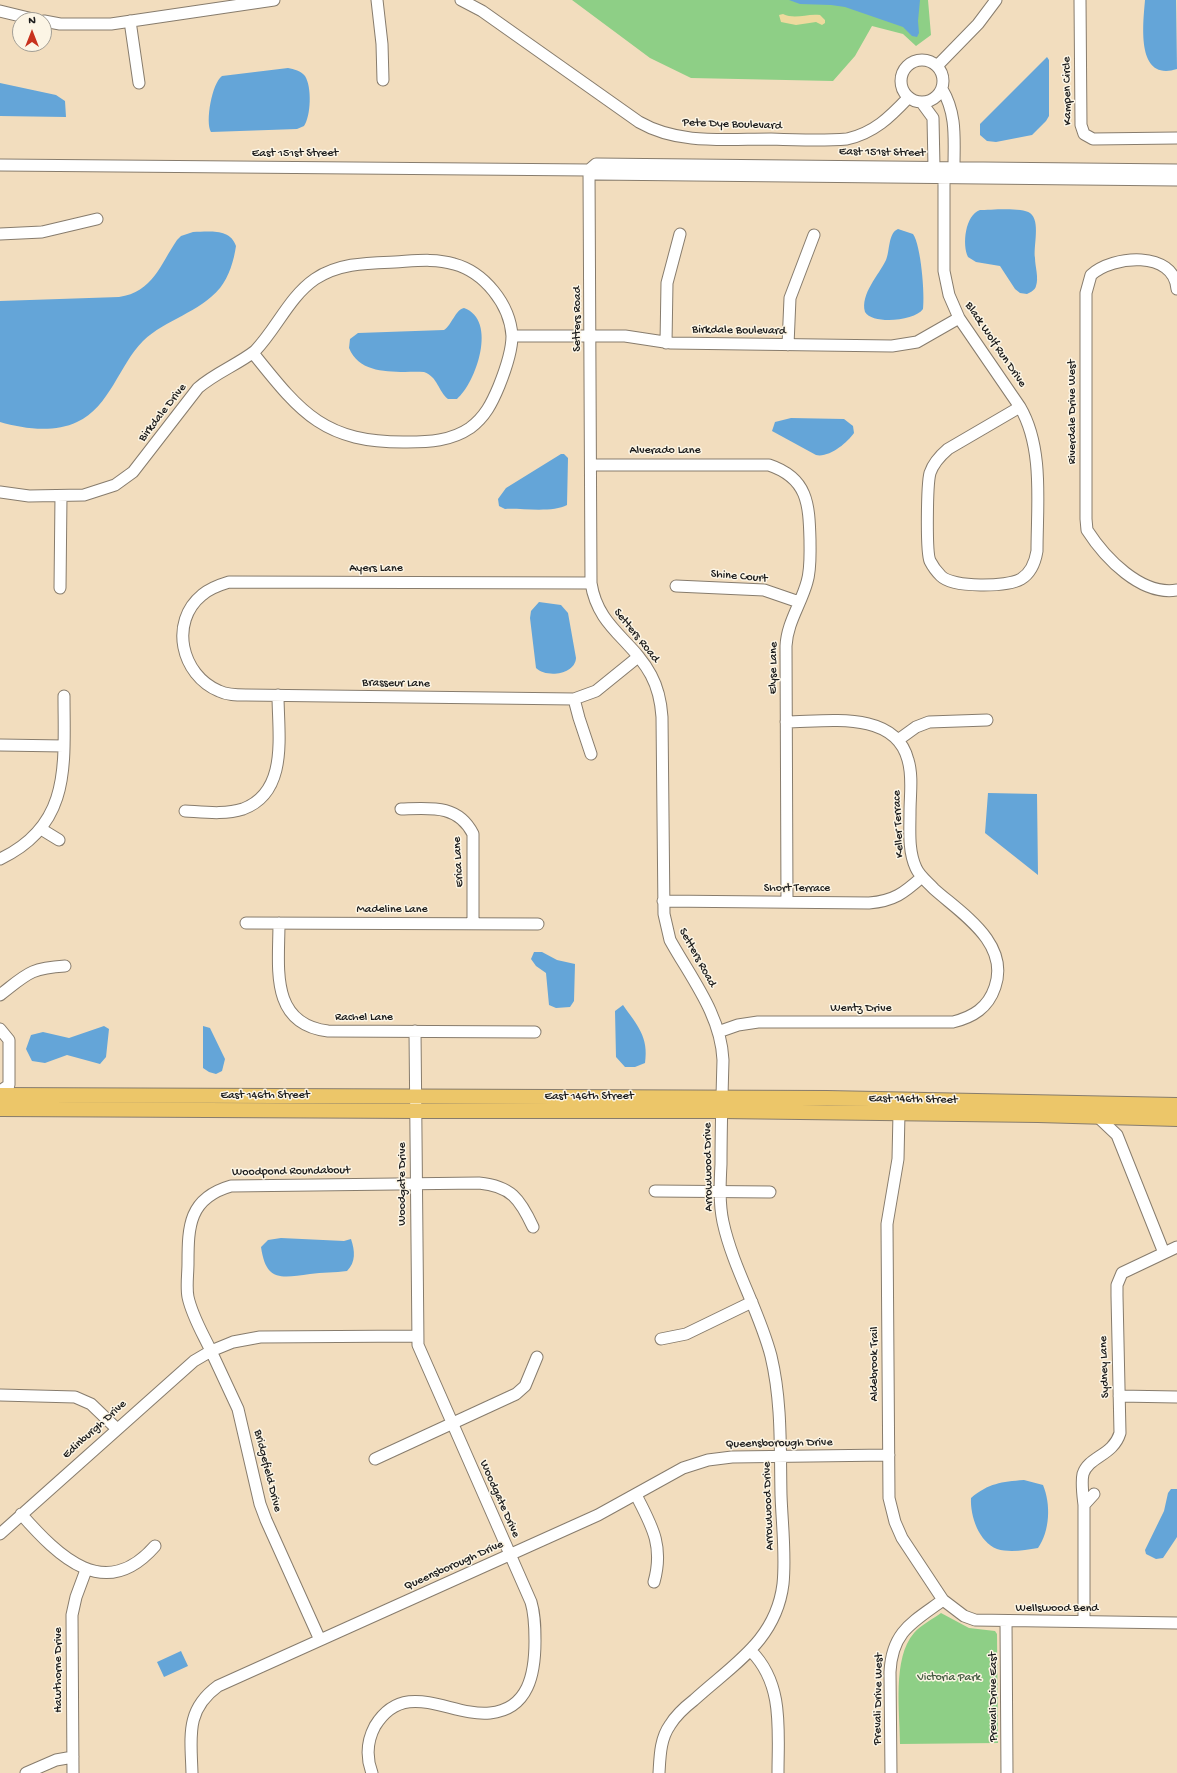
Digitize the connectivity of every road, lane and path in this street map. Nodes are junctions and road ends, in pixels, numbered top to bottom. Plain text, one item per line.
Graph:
1 (274, 0) edge
2 (377, 0) edge
3 (461, 0) edge
4 (996, 0) edge
5 (1080, 0) edge
6 (0, 11) edge
7 (12, 14) edge
8 (130, 21) junction
9 (52, 22) edge
10 (937, 66) junction
11 (383, 80) dead end
12 (139, 83) dead end
13 (942, 89) junction
14 (908, 98) junction
15 (922, 103) junction
16 (1177, 138) edge
17 (0, 164) edge
18 (934, 167) junction
19 (954, 167) junction
20 (589, 170) junction
21 (1177, 170) edge
22 (944, 178) junction
23 (1177, 180) edge
24 (98, 219) dead end
25 (0, 234) edge
26 (680, 234) dead end
27 (814, 235) dead end
28 (1177, 289) edge
29 (959, 318) junction
30 (512, 336) junction
31 (591, 336) junction
32 (666, 343) junction
33 (788, 345) junction
34 (253, 353) junction
35 (1020, 406) junction
36 (592, 464) junction
37 (738, 464) joint
38 (0, 492) edge
39 (61, 496) junction
40 (592, 583) junction
41 (676, 586) dead end
42 (60, 588) dead end
43 (1177, 590) edge
44 (800, 602) junction
45 (184, 627) joint
46 (638, 657) junction
47 (278, 695) junction
48 (64, 696) dead end
49 (574, 699) junction
50 (987, 720) dead end
51 (786, 722) junction
52 (898, 740) junction
53 (0, 745) edge
54 (64, 746) junction
55 (592, 754) dead end
56 (400, 809) dead end
57 (185, 811) dead end
58 (41, 829) junction
59 (59, 840) dead end
60 (0, 859) edge
61 (922, 877) junction
62 (664, 901) junction
63 (787, 902) junction
64 (246, 923) dead end
65 (279, 923) junction
66 (473, 923) junction
67 (538, 924) dead end
68 (65, 966) dead end
69 (993, 993) joint
70 (0, 995) edge
71 (416, 1031) junction
72 (535, 1032) dead end
73 (718, 1032) junction
74 (0, 1033) edge
75 (1, 1097) edge
76 (722, 1104) junction
77 (416, 1105) junction
78 (1177, 1105) edge
79 (898, 1114) junction
80 (1098, 1117) junction
81 (1122, 1118) junction
82 (1177, 1119) edge
83 (1117, 1136) junction
84 (416, 1184) junction
85 (656, 1191) dead end
86 (720, 1191) junction
87 (770, 1192) dead end
88 (533, 1227) dead end
89 (1177, 1247) edge
90 (1164, 1253) junction
91 (752, 1302) junction
92 (417, 1336) junction
93 (661, 1339) dead end
94 (211, 1351) junction
95 (537, 1357) dead end
96 (0, 1396) edge
97 (1119, 1396) junction
98 (1177, 1397) edge
99 (452, 1424) junction
100 (116, 1428) junction
101 (888, 1455) junction
102 (780, 1456) junction
103 (375, 1459) dead end
104 (1094, 1494) dead end
105 (636, 1495) junction
106 (1084, 1505) junction
107 (21, 1514) junction
108 (0, 1534) edge
109 (155, 1546) dead end
110 (510, 1555) junction
111 (86, 1570) junction
112 (654, 1582) dead end
113 (943, 1600) junction
114 (1006, 1621) junction
115 (1084, 1621) junction
116 (1177, 1623) edge
117 (320, 1640) junction
118 (751, 1651) junction
119 (73, 1756) junction
120 (26, 1773) edge
121 (73, 1773) edge
122 (192, 1773) edge
123 (372, 1773) edge
124 (659, 1773) edge
125 (778, 1773) edge
126 (891, 1773) edge
127 (1007, 1773) edge

1 - 8 street
2 - 11 street
3 - 14 street, Pete Dye Boulevard
4 - 10 street
5 - 16 street, Kampen Circle
6 - 7 street
8 - 9 street
8 - 12 street
10 - 13 street
10 - 14 street
13 - 15 street
13 - 19 street
14 - 15 street
15 - 18 street
17 - 20 street, East 151st Street
18 - 19 street, East 151st Street
18 - 20 street, East 151st Street
19 - 21 street, East 151st Street
20 - 22 street, East 151st Street
20 - 31 street, Setters Road
22 - 23 street, East 151st Street
22 - 29 street, Black Wolf Run Drive
24 - 25 street
26 - 32 street
27 - 33 street
28 - 43 street, Riverdale Drive West
29 - 33 street, Birkdale Boulevard
29 - 35 street, Black Wolf Run Drive
30 - 31 street, Birkdale Boulevard
30 - 34 street, Birkdale Drive
30 - 34 street
31 - 32 street, Birkdale Boulevard
31 - 36 street, Setters Road
32 - 33 street, Birkdale Boulevard
34 - 39 street, Birkdale Drive
35 - 35 street, Black Wolf Run Drive
36 - 37 street, Alverado Lane
36 - 40 street, Setters Road
37 - 44 street, Elyse Lane
38 - 39 street, Birkdale Drive
39 - 42 street
40 - 45 street, Ayers Lane
40 - 46 street, Setters Road
41 - 44 street, Shine Court
44 - 51 street, Elyse Lane
45 - 47 street, Brasseur Lane
46 - 49 street, Brasseur Lane
46 - 62 street, Setters Road
47 - 49 street, Brasseur Lane
47 - 57 street
48 - 54 street
49 - 55 street
50 - 52 street
51 - 52 street, Keller Terrace
51 - 63 street, Elyse Lane
52 - 61 street, Keller Terrace
53 - 54 street
54 - 58 street
56 - 66 street, Erica Lane
58 - 59 street
58 - 60 street
61 - 63 street, Short Terrace
61 - 69 street, Keller Terrace
62 - 63 street, Short Terrace
62 - 73 street, Setters Road
64 - 65 street, Madeline Lane
65 - 66 street, Madeline Lane
65 - 71 street, Rachel Lane
66 - 67 street, Madeline Lane
68 - 70 street
69 - 73 street, Wentz Drive
71 - 72 street, Rachel Lane
71 - 77 street, Woodgate Drive
73 - 76 street, Setters Road
74 - 75 street
75 - 77 main road, East 146th Street
76 - 77 main road, East 146th Street
76 - 78 main road, East 146th Street
76 - 79 main road, East 146th Street
76 - 86 street, Arrowwood Drive
77 - 84 street, Woodgate Drive
79 - 80 main road, East 146th Street
79 - 101 street, Aldebrook Trail
80 - 81 main road, East 146th Street
80 - 83 street
81 - 82 main road, East 146th Street
81 - 83 street
83 - 90 street
84 - 88 street, Woodpond Roundabout
84 - 92 street, Woodgate Drive
84 - 94 street, Woodpond Roundabout
85 - 86 street
86 - 87 street
86 - 91 street, Arrowwood Drive
89 - 90 street, Sydney Lane
90 - 97 street, Sydney Lane
91 - 93 street
91 - 102 street, Arrowwood Drive
92 - 94 street
92 - 99 street, Woodgate Drive
94 - 100 street, Edinburgh Drive
94 - 117 street, Bridgefield Drive
95 - 99 street
96 - 100 street
97 - 98 street
97 - 106 street, Sydney Lane
99 - 103 street
99 - 110 street, Woodgate Drive
100 - 107 street, Edinburgh Drive
101 - 102 street, Queensborough Drive
101 - 113 street, Aldebrook Trail
102 - 105 street, Queensborough Drive
102 - 118 street, Arrowwood Drive
104 - 106 street
105 - 110 street, Queensborough Drive
105 - 112 street
106 - 115 street
107 - 108 street, Edinburgh Drive
107 - 111 street
109 - 111 street
110 - 117 street, Queensborough Drive
110 - 123 street, Woodgate Drive
111 - 119 street, Hawthorne Drive
113 - 114 street, Wellswood Bend
113 - 126 street, Prevali Drive West
114 - 115 street, Wellswood Bend
114 - 127 street, Prevali Drive East
115 - 116 street, Wellswood Bend
117 - 122 street, Queensborough Drive
118 - 124 street, Arrowwood Drive
118 - 125 street
119 - 120 street
119 - 121 street, Hawthorne Drive

